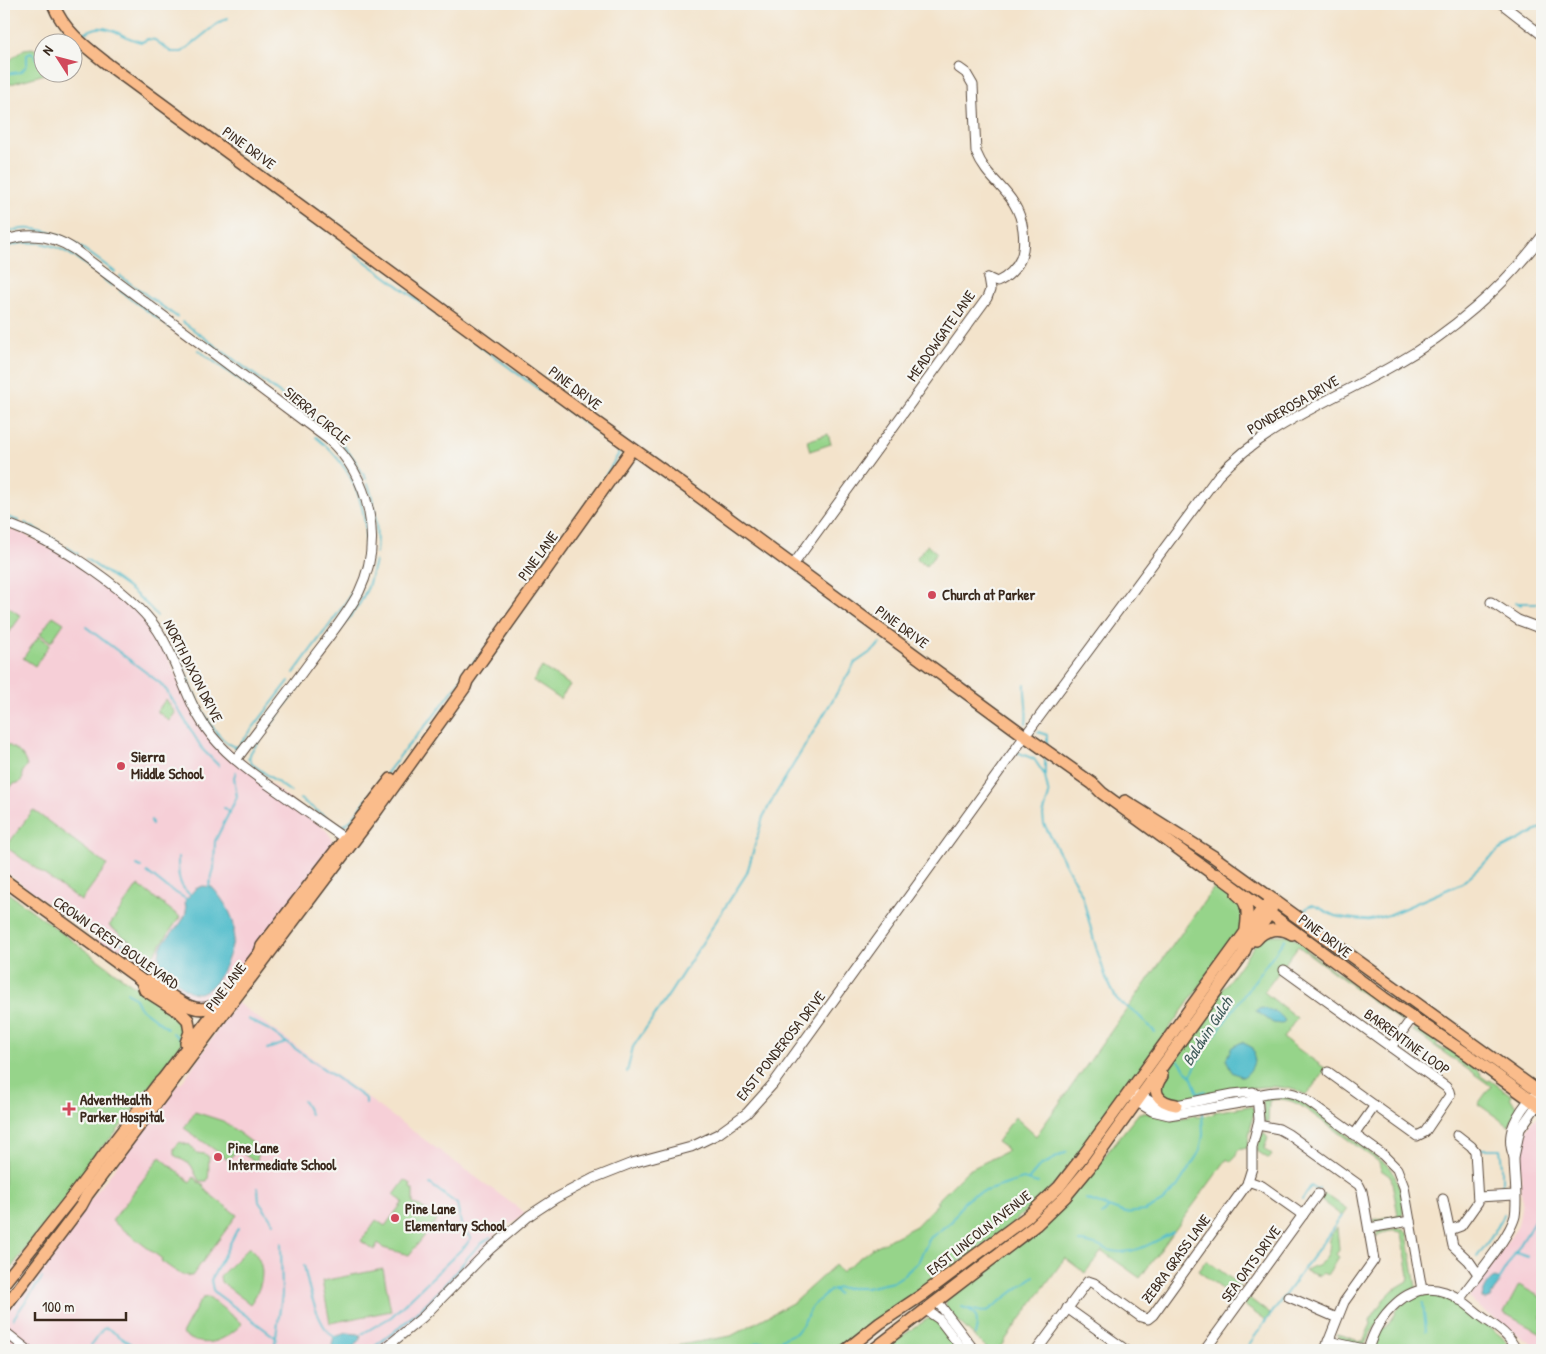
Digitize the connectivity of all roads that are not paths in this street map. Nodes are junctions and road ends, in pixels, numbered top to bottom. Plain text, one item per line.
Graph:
1 (53, 4) edge
2 (1502, 4) edge
3 (1542, 34) edge
4 (959, 68) dead end
5 (1542, 236) edge
6 (4, 241) edge
7 (632, 449) junction
8 (4, 523) edge
9 (793, 565) junction
10 (1491, 602) dead end
11 (1542, 629) edge
12 (1025, 736) junction
13 (236, 760) junction
14 (1093, 784) junction
15 (348, 841) junction
16 (1213, 874) junction
17 (4, 880) edge
18 (1274, 900) junction
19 (1266, 910) junction
20 (1246, 930) junction
21 (262, 946) junction
22 (1243, 954) junction
23 (1331, 959) junction
24 (1284, 970) dead end
25 (142, 982) junction
26 (1412, 1018) junction
27 (209, 1026) junction
28 (1179, 1044) junction
29 (1391, 1047) junction
30 (1328, 1072) dead end
31 (158, 1084) junction
32 (1129, 1092) junction
33 (1257, 1095) junction
34 (1539, 1098) edge
35 (1139, 1099) junction
36 (1176, 1105) junction
37 (1374, 1106) junction
38 (1258, 1125) junction
39 (1354, 1134) junction
40 (1457, 1135) dead end
41 (1248, 1181) junction
42 (1318, 1194) dead end
43 (1515, 1195) junction
44 (1478, 1196) junction
45 (1443, 1199) dead end
46 (1303, 1215) junction
47 (1410, 1222) junction
48 (1369, 1228) junction
49 (1450, 1230) junction
50 (1469, 1260) junction
51 (1485, 1265) junction
52 (1478, 1274) junction
53 (4, 1283) edge
54 (1422, 1290) junction
55 (1288, 1297) dead end
56 (1459, 1300) junction
57 (936, 1302) junction
58 (4, 1308) edge
59 (1067, 1308) junction
60 (926, 1310) junction
61 (1338, 1318) junction
62 (4, 1330) edge
63 (1328, 1341) junction
64 (28, 1350) edge
65 (383, 1350) edge
66 (846, 1350) edge
67 (873, 1350) edge
68 (963, 1350) edge
69 (974, 1350) edge
70 (1036, 1350) edge
71 (1126, 1350) edge
72 (1205, 1350) edge
73 (1325, 1350) edge
74 (1368, 1350) edge
75 (1516, 1350) edge

1 - 7 main road, PINE DRIVE
2 - 3 street
4 - 9 street, MEADOWGATE LANE
5 - 12 street, PONDEROSA DRIVE
6 - 13 street, SIERRA CIRCLE
7 - 9 main road, PINE DRIVE
7 - 15 main road, PINE LANE
8 - 13 street, NORTH DIXON DRIVE
9 - 12 main road, PINE DRIVE
10 - 11 street
12 - 14 main road, PINE DRIVE
12 - 65 street, EAST PONDEROSA DRIVE
13 - 15 street, NORTH DIXON DRIVE
14 - 16 main road, PINE DRIVE
14 - 18 main road, PINE DRIVE
15 - 21 main road, PINE LANE
15 - 27 main road, PINE LANE
16 - 19 main road, PINE DRIVE
16 - 20 main road
17 - 25 main road, CROWN CREST BOULEVARD
18 - 19 main road, EAST LINCOLN AVENUE
18 - 34 main road, PINE DRIVE
19 - 20 main road, EAST LINCOLN AVENUE
19 - 22 main road, EAST LINCOLN AVENUE
19 - 23 main road, PINE DRIVE
20 - 32 main road, EAST LINCOLN AVENUE
21 - 25 main road
21 - 27 main road, PINE LANE
22 - 23 main road
22 - 28 main road, EAST LINCOLN AVENUE
23 - 26 main road, PINE DRIVE
24 - 29 street, BARRENTINE LOOP
25 - 27 main road, CROWN CREST BOULEVARD
25 - 31 main road
26 - 29 street
26 - 34 main road, PINE DRIVE
27 - 31 main road, PINE LANE
27 - 58 main road, PINE LANE
28 - 35 main road, EAST LINCOLN AVENUE
28 - 36 main road
29 - 37 street, BARRENTINE LOOP
30 - 37 street, BARRENTINE LOOP
31 - 53 main road, PINE LANE
32 - 35 street
32 - 66 main road, EAST LINCOLN AVENUE
33 - 35 street
33 - 36 street
33 - 38 street, ZEBRA GRASS LANE
33 - 39 street
34 - 43 street
35 - 36 street
35 - 57 main road, EAST LINCOLN AVENUE
37 - 39 street
38 - 41 street, ZEBRA GRASS LANE
38 - 48 street
39 - 47 street
40 - 44 street
41 - 46 street
41 - 59 street, ZEBRA GRASS LANE
42 - 46 street, SEA OATS DRIVE
43 - 44 street
43 - 51 street
44 - 49 street
45 - 49 street
46 - 72 street, SEA OATS DRIVE
47 - 48 street
47 - 54 street
48 - 61 street
49 - 50 street
50 - 51 street
50 - 52 street
51 - 52 street
52 - 56 street
54 - 56 street
54 - 74 street
55 - 61 street
56 - 75 street
57 - 60 main road, EAST LINCOLN AVENUE
57 - 69 street
59 - 70 street, ZEBRA GRASS LANE
59 - 71 street
60 - 67 main road, EAST LINCOLN AVENUE
60 - 68 street
61 - 63 street
62 - 64 street
63 - 73 street
63 - 74 street

